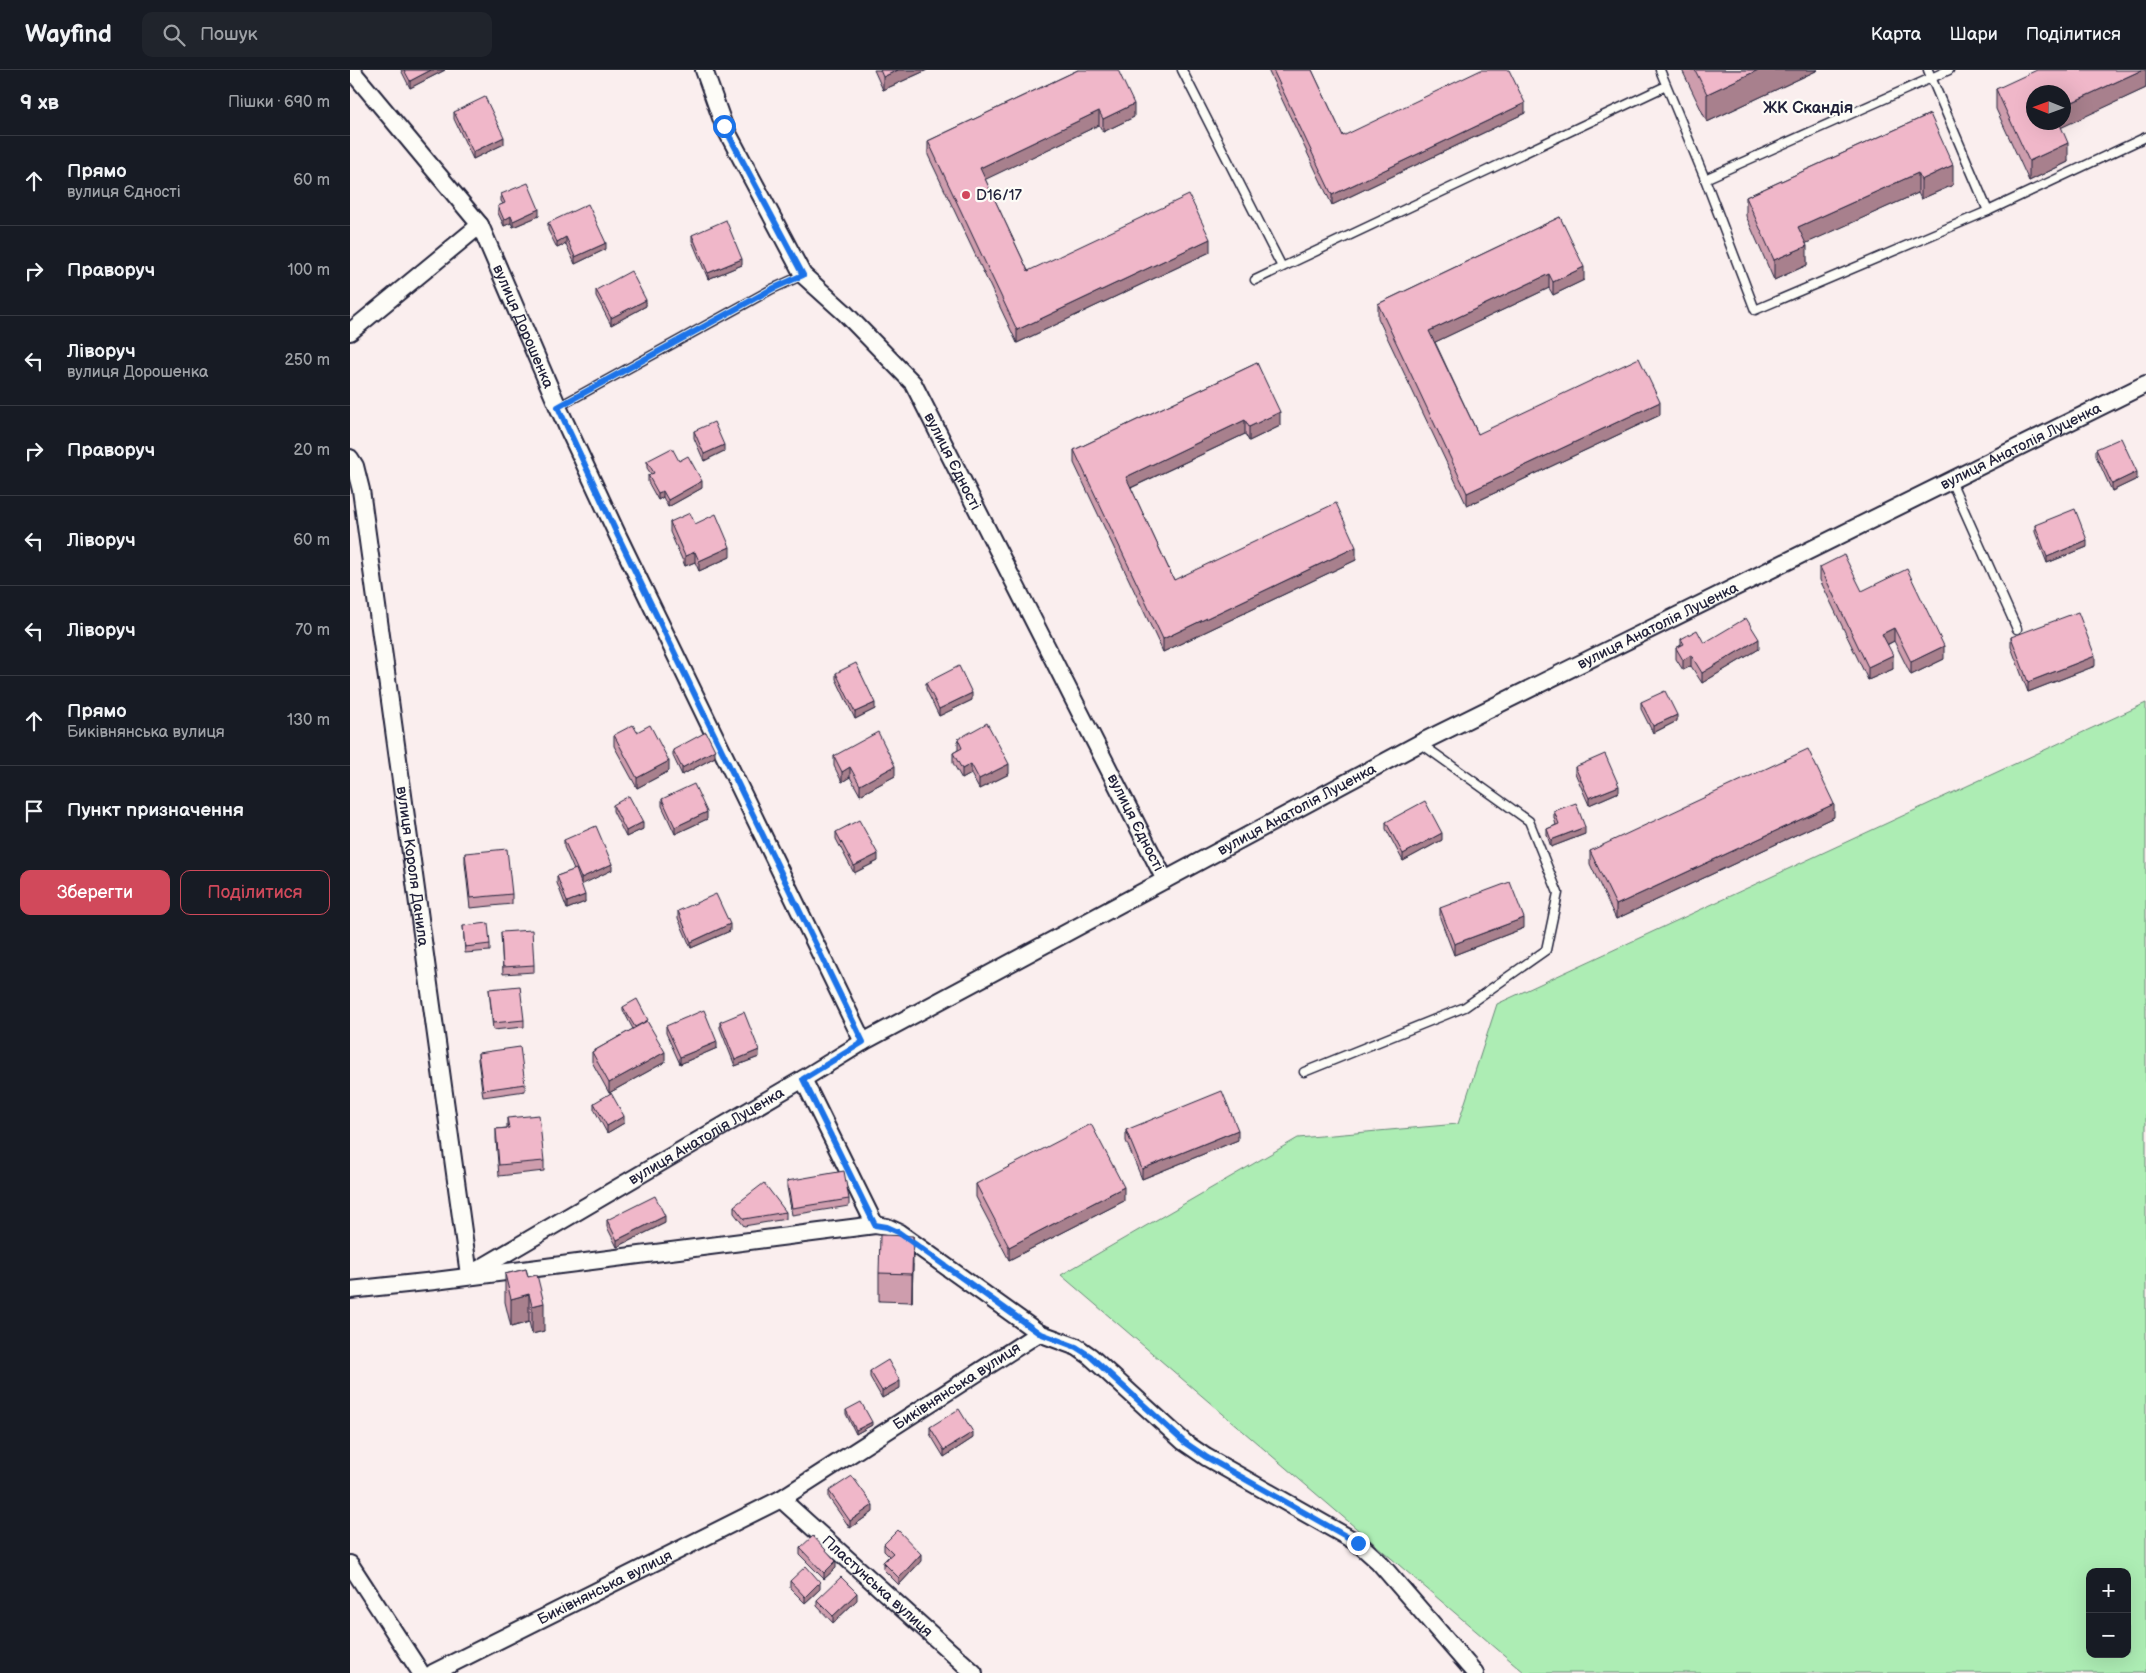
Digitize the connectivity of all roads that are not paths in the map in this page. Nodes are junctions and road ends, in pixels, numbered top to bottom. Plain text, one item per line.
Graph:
1 (351, 70) edge
2 (704, 70) edge
3 (1182, 70) edge
4 (1660, 70) edge
5 (1949, 70) edge
6 (1930, 74) edge
7 (1666, 86) junction
8 (2146, 137) edge
9 (1705, 179) junction
10 (1988, 211) junction
11 (480, 225) junction
12 (1282, 267) junction
13 (803, 275) junction
14 (1255, 280) dead end
15 (350, 332) edge
16 (2146, 384) edge
17 (558, 407) junction
18 (350, 458) edge
19 (1950, 479) junction
20 (2018, 629) dead end
21 (1420, 743) junction
22 (1165, 880) junction
23 (863, 1042) junction
24 (1304, 1072) dead end
25 (803, 1079) junction
26 (875, 1225) junction
27 (469, 1275) junction
28 (350, 1290) edge
29 (1039, 1333) junction
30 (781, 1499) junction
31 (350, 1564) edge
32 (421, 1673) edge
33 (433, 1673) edge
34 (974, 1673) edge
35 (1475, 1673) edge

1 - 11 street, вулиця Дорошенка
2 - 13 street, вулиця Єдності
3 - 12 lane
4 - 7 lane
5 - 6 lane
6 - 9 lane
6 - 10 lane
7 - 9 lane
7 - 12 lane
8 - 10 lane
9 - 10 lane
11 - 15 street
11 - 17 street, вулиця Дорошенка
12 - 14 lane
13 - 17 lane
13 - 22 street, вулиця Єдності
16 - 19 street, вулиця Анатолія Луценка
17 - 23 street, вулиця Дорошенка
18 - 27 street, вулиця Короля Данила
19 - 20 lane
19 - 21 street, вулиця Анатолія Луценка
21 - 22 street, вулиця Анатолія Луценка
21 - 24 lane
22 - 23 street, вулиця Анатолія Луценка
23 - 25 street, вулиця Анатолія Луценка
25 - 26 street
25 - 27 street, вулиця Анатолія Луценка
26 - 27 street, вулиця Анатолія Луценка
26 - 29 street, вулиця Анатолія Луценка
27 - 28 street, вулиця Анатолія Луценка
29 - 30 street, Биківнянська вулиця
29 - 35 street
30 - 33 street, Биківнянська вулиця
30 - 34 street, Пластунська вулиця
31 - 32 street

